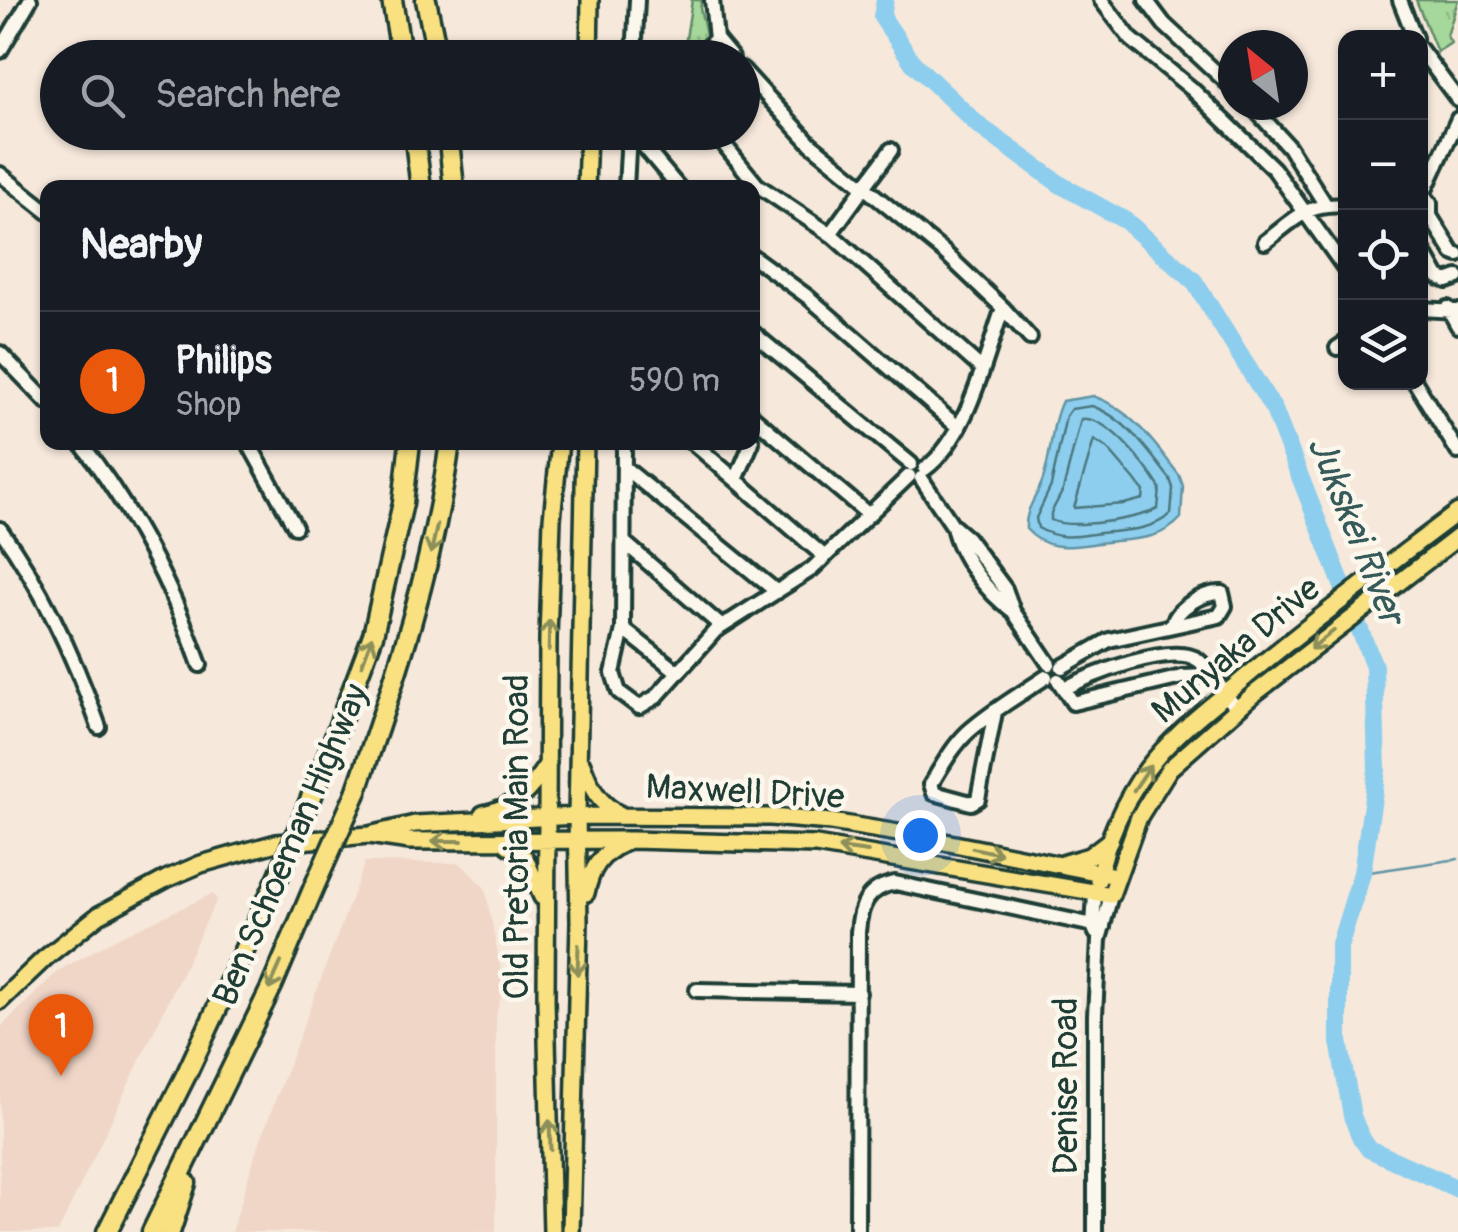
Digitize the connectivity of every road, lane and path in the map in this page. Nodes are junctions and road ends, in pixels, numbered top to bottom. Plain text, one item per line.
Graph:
1 (30, 0) edge
2 (392, 0) edge
3 (426, 0) edge
4 (590, 0) edge
5 (637, 0) edge
6 (712, 0) edge
7 (1100, 0) edge
8 (1146, 0) edge
9 (1400, 0) edge
10 (1412, 30) edge
11 (716, 39) edge
12 (399, 40) edge
13 (434, 40) edge
14 (589, 40) edge
15 (635, 40) edge
16 (0, 51) edge
17 (1428, 59) edge
18 (1218, 74) edge
19 (760, 90) edge
20 (1458, 100) edge
21 (1458, 119) edge
22 (1265, 120) edge
23 (416, 150) edge
24 (450, 150) edge
25 (587, 150) edge
26 (629, 150) edge
27 (645, 150) edge
28 (728, 150) edge
29 (891, 150) dead end
30 (0, 174) edge
31 (420, 180) edge
32 (453, 180) edge
33 (586, 180) edge
34 (627, 180) edge
35 (671, 180) edge
36 (752, 180) edge
37 (1428, 180) edge
38 (865, 186) junction
39 (760, 188) edge
40 (1325, 204) junction
41 (1338, 205) edge
42 (40, 206) edge
43 (1304, 212) junction
44 (1428, 223) edge
45 (830, 234) junction
46 (1265, 242) dead end
47 (1456, 255) edge
48 (1428, 258) edge
49 (1338, 259) edge
50 (760, 262) edge
51 (1434, 268) junction
52 (1454, 281) edge
53 (1004, 308) junction
54 (1453, 310) edge
55 (1458, 326) edge
56 (1030, 338) dead end
57 (760, 339) edge
58 (0, 353) edge
59 (981, 368) junction
60 (1420, 390) edge
61 (40, 395) edge
62 (760, 422) edge
63 (959, 428) junction
64 (85, 450) edge
65 (252, 450) edge
66 (409, 450) edge
67 (449, 450) edge
68 (559, 450) edge
69 (585, 450) edge
70 (625, 450) edge
71 (701, 450) edge
72 (749, 450) edge
73 (1458, 452) edge
74 (626, 469) junction
75 (917, 472) junction
76 (736, 480) junction
77 (1458, 512) edge
78 (869, 515) junction
79 (295, 527) dead end
80 (0, 529) edge
81 (1458, 536) edge
82 (624, 542) junction
83 (826, 557) junction
84 (777, 592) junction
85 (721, 626) junction
86 (1172, 626) dead end
87 (623, 629) junction
88 (1134, 663) junction
89 (200, 665) dead end
90 (678, 672) junction
91 (1056, 675) junction
92 (1210, 676) junction
93 (1139, 688) junction
94 (1225, 694) junction
95 (1236, 709) junction
96 (994, 712) junction
97 (99, 727) dead end
98 (578, 755) junction
99 (548, 764) junction
100 (578, 816) junction
101 (624, 816) junction
102 (547, 819) junction
103 (444, 822) junction
104 (369, 835) junction
105 (1111, 838) junction
106 (580, 840) junction
107 (632, 840) junction
108 (504, 842) junction
109 (547, 842) junction
110 (1056, 865) junction
111 (1108, 874) junction
112 (1103, 894) junction
113 (547, 910) junction
114 (580, 922) junction
115 (1098, 931) junction
116 (697, 990) dead end
117 (859, 993) junction
118 (0, 1001) edge
119 (187, 1073) junction
120 (220, 1093) junction
121 (108, 1232) edge
122 (122, 1232) edge
123 (152, 1232) edge
124 (170, 1232) edge
125 (552, 1232) edge
126 (571, 1232) edge
127 (858, 1232) edge
128 (1096, 1232) edge

1 - 16 street
2 - 12 highway
3 - 13 highway
4 - 14 main road
5 - 15 street
6 - 11 street
7 - 43 street
8 - 18 street
9 - 10 street
17 - 20 street
19 - 38 street
21 - 37 street
22 - 40 street
23 - 31 highway
24 - 32 highway
25 - 33 main road
26 - 34 street
27 - 35 street
28 - 36 street
29 - 38 street
30 - 42 street
38 - 45 street
38 - 53 street
39 - 45 street
40 - 41 street
40 - 43 street
43 - 46 street
43 - 49 street
44 - 47 street
45 - 59 street
47 - 51 street
48 - 51 street
50 - 63 street
51 - 52 street
53 - 56 street
53 - 59 street
54 - 55 street
57 - 75 street
58 - 61 street
59 - 63 street
60 - 73 street
62 - 78 street
63 - 75 street
64 - 89 street
65 - 79 street
119 -> 66 highway, Ben Schoeman Highway, bridge
67 -> 120 highway, Ben Schoeman Highway, bridge
99 -> 68 main road, Old Pretoria Main Road
69 - 98 main road, Old Pretoria Main Road
70 - 74 street
71 - 76 street
72 - 76 street
74 - 82 street
74 - 84 street
75 - 78 street
75 - 91 street
76 - 83 street
77 - 94 main road, Munyaka Drive
78 - 83 street
80 - 97 street
81 -> 95 main road, Munyaka Drive
82 - 85 street
82 - 87 street
83 - 84 street
84 - 85 street
85 - 90 street
86 - 91 street
87 - 90 street
87 - 90 street
88 - 91 street
88 - 92 street
88 - 93 street
91 - 93 street
91 - 96 street
92 - 93 street
92 - 94 street
94 - 95 street
105 -> 94 main road, Munyaka Drive
95 - 111 main road, Munyaka Drive
96 - 96 street
98 - 100 main road, Old Pretoria Main Road
98 - 101 main road
99 - 102 main road, Old Pretoria Main Road
99 - 103 main road
100 - 101 main road, Maxwell Drive
100 - 102 main road, Maxwell Drive
100 - 106 main road, Old Pretoria Main Road
101 -> 110 main road, Maxwell Drive
102 - 103 main road, Maxwell Drive
102 - 109 main road, Old Pretoria Main Road
103 - 104 main road, Maxwell Drive
108 -> 104 main road, Maxwell Drive
104 - 118 main road, Maxwell Drive
105 - 110 main road
105 - 111 main road, Munyaka Drive
106 - 107 main road, Maxwell Drive
106 - 109 main road, Maxwell Drive
106 - 114 main road, Old Pretoria Main Road
112 -> 107 main road, Maxwell Drive
107 - 114 main road
108 - 109 main road, Maxwell Drive
108 - 113 main road
109 - 113 main road, Old Pretoria Main Road
110 - 111 main road, Maxwell Drive
111 - 112 main road
112 - 115 street, Denise Road
125 -> 113 main road, Old Pretoria Main Road
114 -> 126 main road, Old Pretoria Main Road
115 - 117 street
115 - 128 street, Denise Road
116 - 117 street
117 - 127 street
119 - 121 highway
119 - 122 highway
120 - 123 highway
120 - 124 highway

